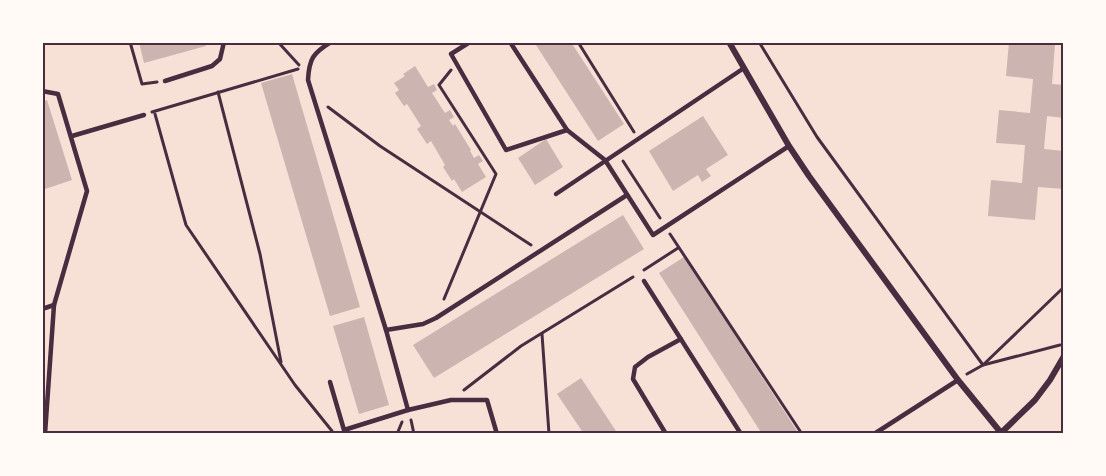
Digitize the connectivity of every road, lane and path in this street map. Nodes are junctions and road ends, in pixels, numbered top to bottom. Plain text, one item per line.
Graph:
1 (130, 42) edge
2 (224, 42) edge
3 (279, 42) edge
4 (331, 42) edge
5 (470, 42) edge
6 (510, 42) edge
7 (578, 42) edge
8 (729, 42) edge
9 (759, 42) edge
10 (456, 63) junction
11 (744, 68) junction
12 (165, 81) joint
13 (42, 91) edge
14 (218, 92) junction
15 (312, 96) junction
16 (154, 112) junction
17 (144, 115) joint
18 (567, 129) junction
19 (72, 136) junction
20 (637, 138) junction
21 (789, 146) junction
22 (616, 152) junction
23 (605, 160) junction
24 (556, 194) dead end
25 (627, 195) junction
26 (479, 212) junction
27 (666, 227) junction
28 (679, 247) junction
29 (540, 251) junction
30 (644, 281) dead end
31 (1064, 287) edge
32 (54, 305) junction
33 (42, 309) edge
34 (436, 318) junction
35 (386, 330) junction
36 (542, 333) junction
37 (681, 339) junction
38 (1064, 344) edge
39 (1064, 356) edge
40 (281, 364) junction
41 (983, 365) junction
42 (958, 380) junction
43 (330, 382) dead end
44 (451, 400) junction
45 (408, 410) junction
46 (334, 433) edge
47 (45, 434) edge
48 (414, 434) edge
49 (497, 434) edge
50 (549, 434) edge
51 (666, 434) edge
52 (741, 434) edge
53 (802, 434) edge
54 (874, 434) edge
55 (1002, 434) edge

1 - 12 path
2 - 12 lane
3 - 14 path
4 - 15 lane
5 - 10 lane
6 - 18 lane
7 - 20 path
8 - 11 street
9 - 41 path
10 - 18 lane
10 - 26 path
11 - 20 lane
11 - 21 street
13 - 19 lane
14 - 16 path
14 - 40 path
15 - 26 path
15 - 35 lane
16 - 17 path
16 - 40 path
17 - 19 lane
18 - 23 lane
19 - 32 lane
20 - 22 lane
21 - 27 lane
21 - 42 street
22 - 23 lane
22 - 27 path
23 - 24 lane
23 - 25 lane
25 - 27 lane
25 - 29 lane
26 - 29 path
26 - 34 path
27 - 28 path
28 - 36 path
28 - 53 path
29 - 34 lane
30 - 37 lane
31 - 41 path
32 - 33 lane
32 - 47 lane
34 - 35 lane
35 - 45 lane
36 - 44 path
36 - 50 path
37 - 51 lane
37 - 52 lane
38 - 41 path
39 - 55 street
40 - 46 path
41 - 42 path
42 - 54 lane
42 - 55 street
43 - 45 lane
44 - 45 lane
44 - 49 lane
45 - 48 path

